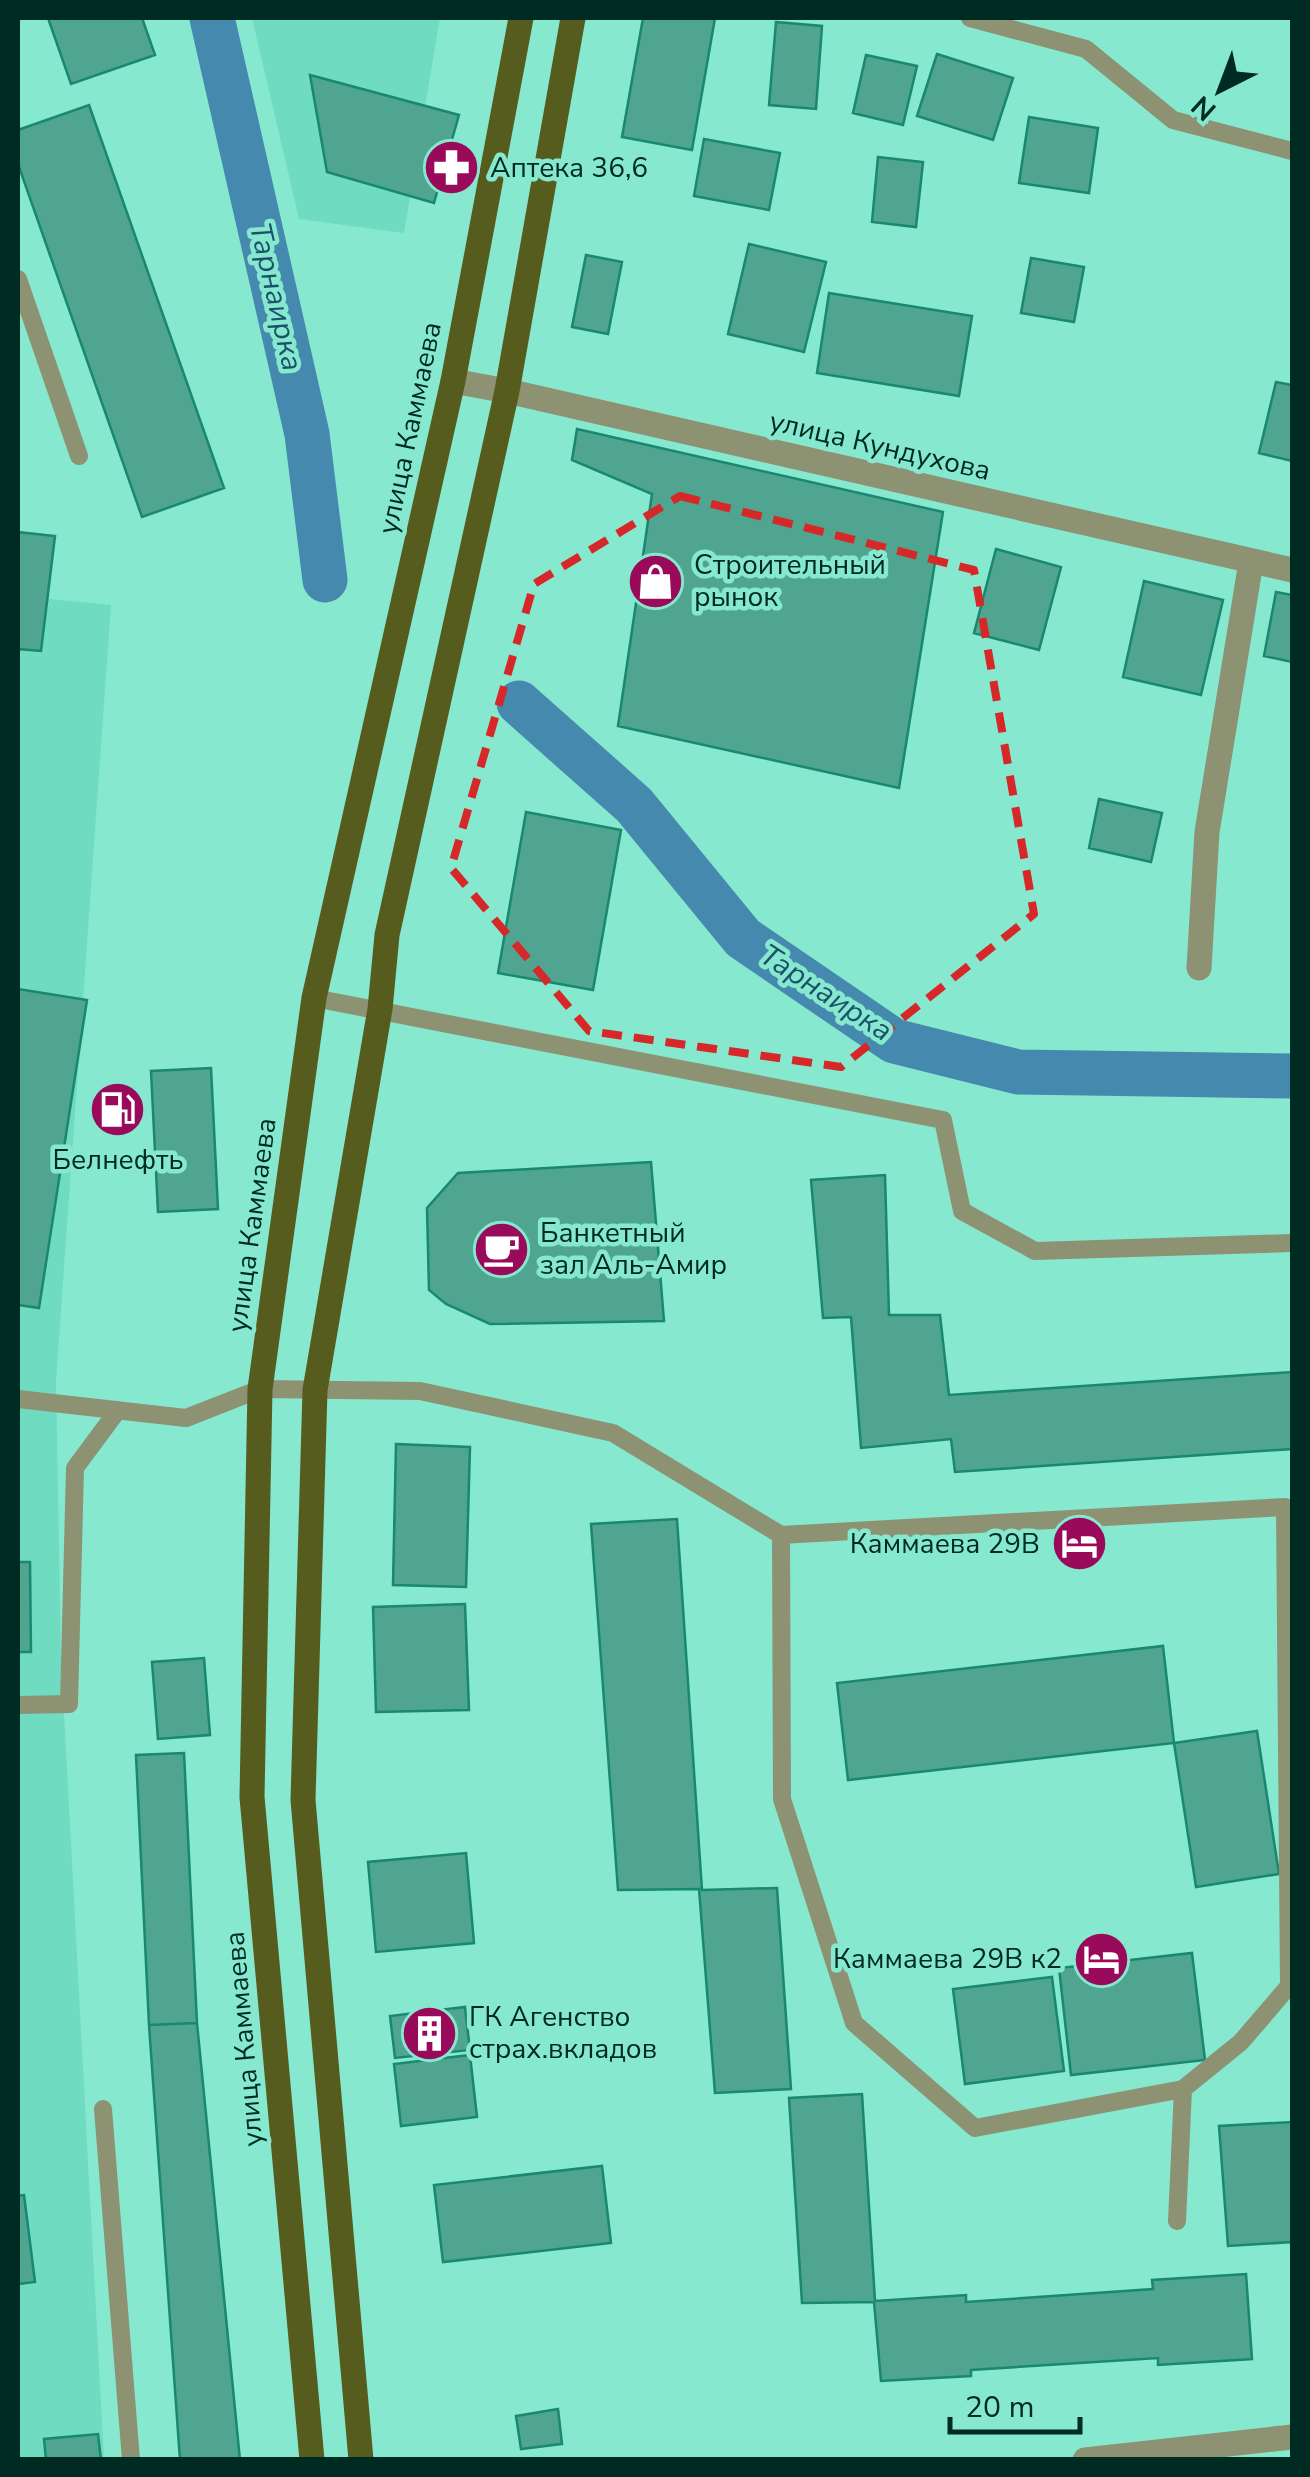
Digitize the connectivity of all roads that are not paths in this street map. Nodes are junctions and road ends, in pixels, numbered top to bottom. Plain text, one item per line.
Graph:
1 (521, 18) edge
2 (573, 18) edge
3 (970, 18) edge
4 (1292, 151) edge
5 (18, 279) edge
6 (453, 382) junction
7 (506, 391) junction
8 (80, 456) dead end
9 (1251, 562) junction
10 (1292, 570) edge
11 (1200, 968) dead end
12 (314, 998) junction
13 (380, 1009) junction
14 (1292, 1243) edge
15 (260, 1389) junction
16 (315, 1390) junction
17 (18, 1398) edge
18 (118, 1410) junction
19 (781, 1535) junction
20 (18, 1705) edge
21 (1182, 2090) junction
22 (103, 2109) dead end
23 (1177, 2220) dead end
24 (1292, 2437) edge
25 (131, 2460) edge
26 (312, 2460) edge
27 (361, 2460) edge
28 (1085, 2460) edge

1 - 6 main road, улица Каммаева
2 - 7 main road
3 - 4 lane
5 - 8 lane
6 - 7 street, улица Кундухова
6 - 12 main road, улица Каммаева
7 - 9 street, улица Кундухова
7 - 13 main road
9 - 10 street, улица Кундухова
9 - 11 street
12 - 13 lane
12 - 15 main road, улица Каммаева
13 - 14 lane
13 - 16 main road
15 - 16 lane
15 - 18 lane
15 - 26 main road, улица Каммаева
16 - 19 lane
16 - 27 main road
17 - 18 lane
18 - 20 lane
19 - 21 lane
19 - 21 lane
21 - 23 lane
22 - 25 lane
24 - 28 street

